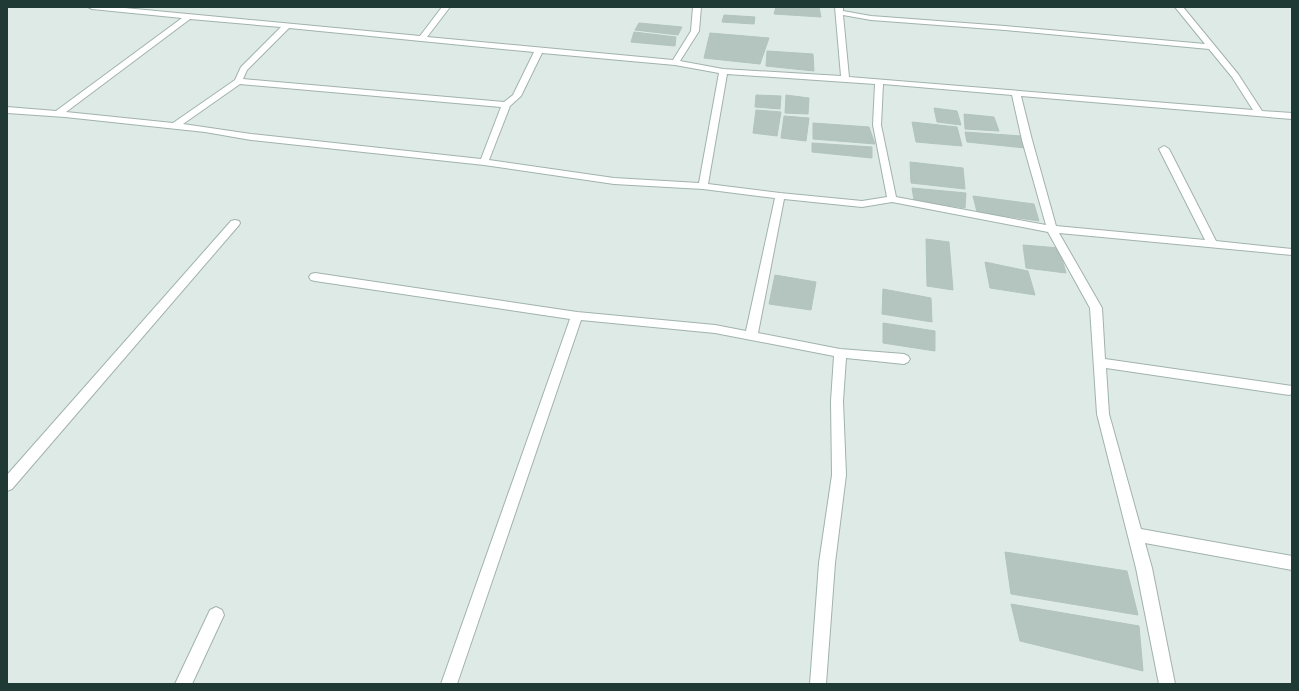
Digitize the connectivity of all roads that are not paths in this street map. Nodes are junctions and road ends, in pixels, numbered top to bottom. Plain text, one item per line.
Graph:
1 (92, 7) edge
2 (154, 7) edge
3 (446, 7) edge
4 (698, 7) edge
5 (1179, 7) edge
6 (839, 10) edge
7 (147, 12) junction
8 (189, 16) junction
9 (287, 26) junction
10 (422, 39) junction
11 (1211, 47) junction
12 (539, 50) junction
13 (675, 63) junction
14 (724, 71) junction
15 (845, 79) junction
16 (238, 81) junction
17 (879, 82) junction
18 (1016, 93) junction
19 (506, 105) junction
20 (7, 110) edge
21 (59, 113) junction
22 (1259, 113) junction
23 (1292, 116) edge
24 (175, 126) junction
25 (1164, 149) dead end
26 (484, 162) junction
27 (703, 186) junction
28 (780, 196) junction
29 (892, 199) junction
30 (235, 223) dead end
31 (1052, 230) junction
32 (1214, 245) junction
33 (1292, 252) edge
34 (315, 278) dead end
35 (577, 316) junction
36 (751, 336) junction
37 (840, 352) junction
38 (904, 358) dead end
39 (1100, 363) junction
40 (1289, 390) dead end
41 (7, 485) edge
42 (1134, 534) junction
43 (1292, 563) edge
44 (216, 615) dead end
45 (183, 684) edge
46 (449, 684) edge
47 (818, 684) edge
48 (1167, 684) edge

1 - 7 street
2 - 7 street
3 - 10 street
4 - 13 street
5 - 11 street
6 - 11 street
6 - 15 street
7 - 8 street
8 - 9 street
8 - 21 street
9 - 10 street
9 - 16 street
10 - 12 street
11 - 22 street
12 - 13 street
12 - 19 street
13 - 14 street
14 - 15 street
14 - 27 street
15 - 17 street
16 - 19 street
16 - 24 street
17 - 18 street
17 - 29 street
18 - 22 street
18 - 31 street
19 - 26 street
20 - 21 street
21 - 24 street
22 - 23 street
24 - 26 street
25 - 32 street
26 - 27 street
27 - 28 street
28 - 29 street
28 - 36 street
29 - 31 street
30 - 41 street
31 - 32 street
31 - 39 street
32 - 33 street
34 - 35 street
35 - 36 street
35 - 46 street
36 - 37 street
37 - 38 street
37 - 47 street
39 - 40 street
39 - 42 street
42 - 43 street
42 - 48 street
44 - 45 street

